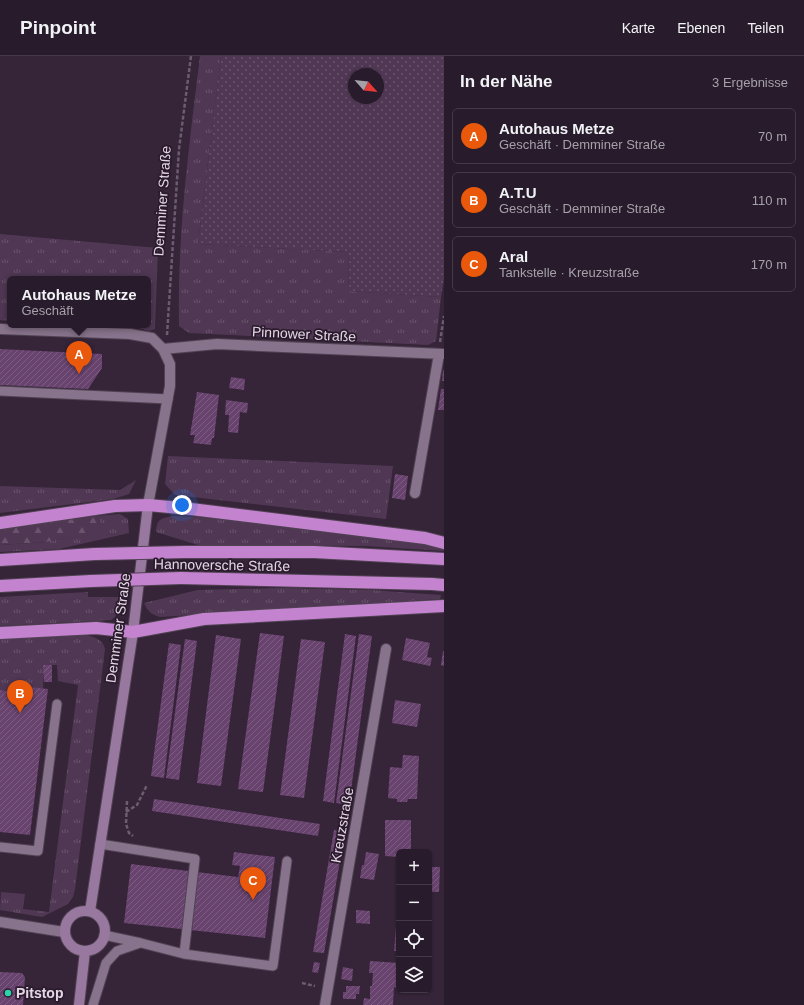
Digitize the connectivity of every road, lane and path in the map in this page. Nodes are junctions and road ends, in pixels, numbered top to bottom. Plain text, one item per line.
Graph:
1 (191, 56) edge
2 (444, 316) edge
3 (0, 329) edge
4 (163, 349) junction
5 (441, 354) edge
6 (0, 391) edge
7 (168, 399) junction
8 (415, 493) dead end
9 (148, 505) junction
10 (0, 523) edge
11 (444, 543) edge
12 (444, 559) edge
13 (0, 560) edge
14 (444, 585) edge
15 (0, 586) edge
16 (444, 606) edge
17 (133, 632) junction
18 (0, 633) edge
19 (386, 649) dead end
20 (57, 704) dead end
21 (147, 785) dead end
22 (127, 801) dead end
23 (126, 812) junction
24 (134, 836) dead end
25 (100, 844) junction
26 (0, 847) edge
27 (287, 860) dead end
28 (90, 911) junction
29 (0, 922) edge
30 (64, 932) junction
31 (104, 935) junction
32 (141, 942) junction
33 (85, 951) junction
34 (184, 954) junction
35 (79, 1005) edge
36 (93, 1005) edge
37 (325, 1005) edge

1 - 4 path, Demminer Straße
2 - 5 path
3 - 4 street
4 - 5 street, Pinnower Straße
4 - 7 street, Demminer Straße
5 - 8 street
6 - 7 lane
7 - 9 street, Demminer Straße
9 - 10 highway
9 - 11 highway
9 - 17 main road, Demminer Straße
12 - 13 highway, Hannoversche Straße, bridge
14 - 15 highway, Hannoversche Straße, bridge
16 - 17 highway
17 - 18 highway
17 - 25 main road, Demminer Straße
19 - 37 street, Kreuzstraße
20 - 26 lane
21 - 23 path
22 - 23 path
23 - 24 path
25 - 28 main road, Demminer Straße
25 - 34 lane
27 - 34 lane
28 - 30 main road
28 - 31 main road
29 - 30 street
30 - 33 main road
31 - 32 lane
31 - 33 main road
32 - 34 lane
32 - 36 lane
33 - 35 main road

